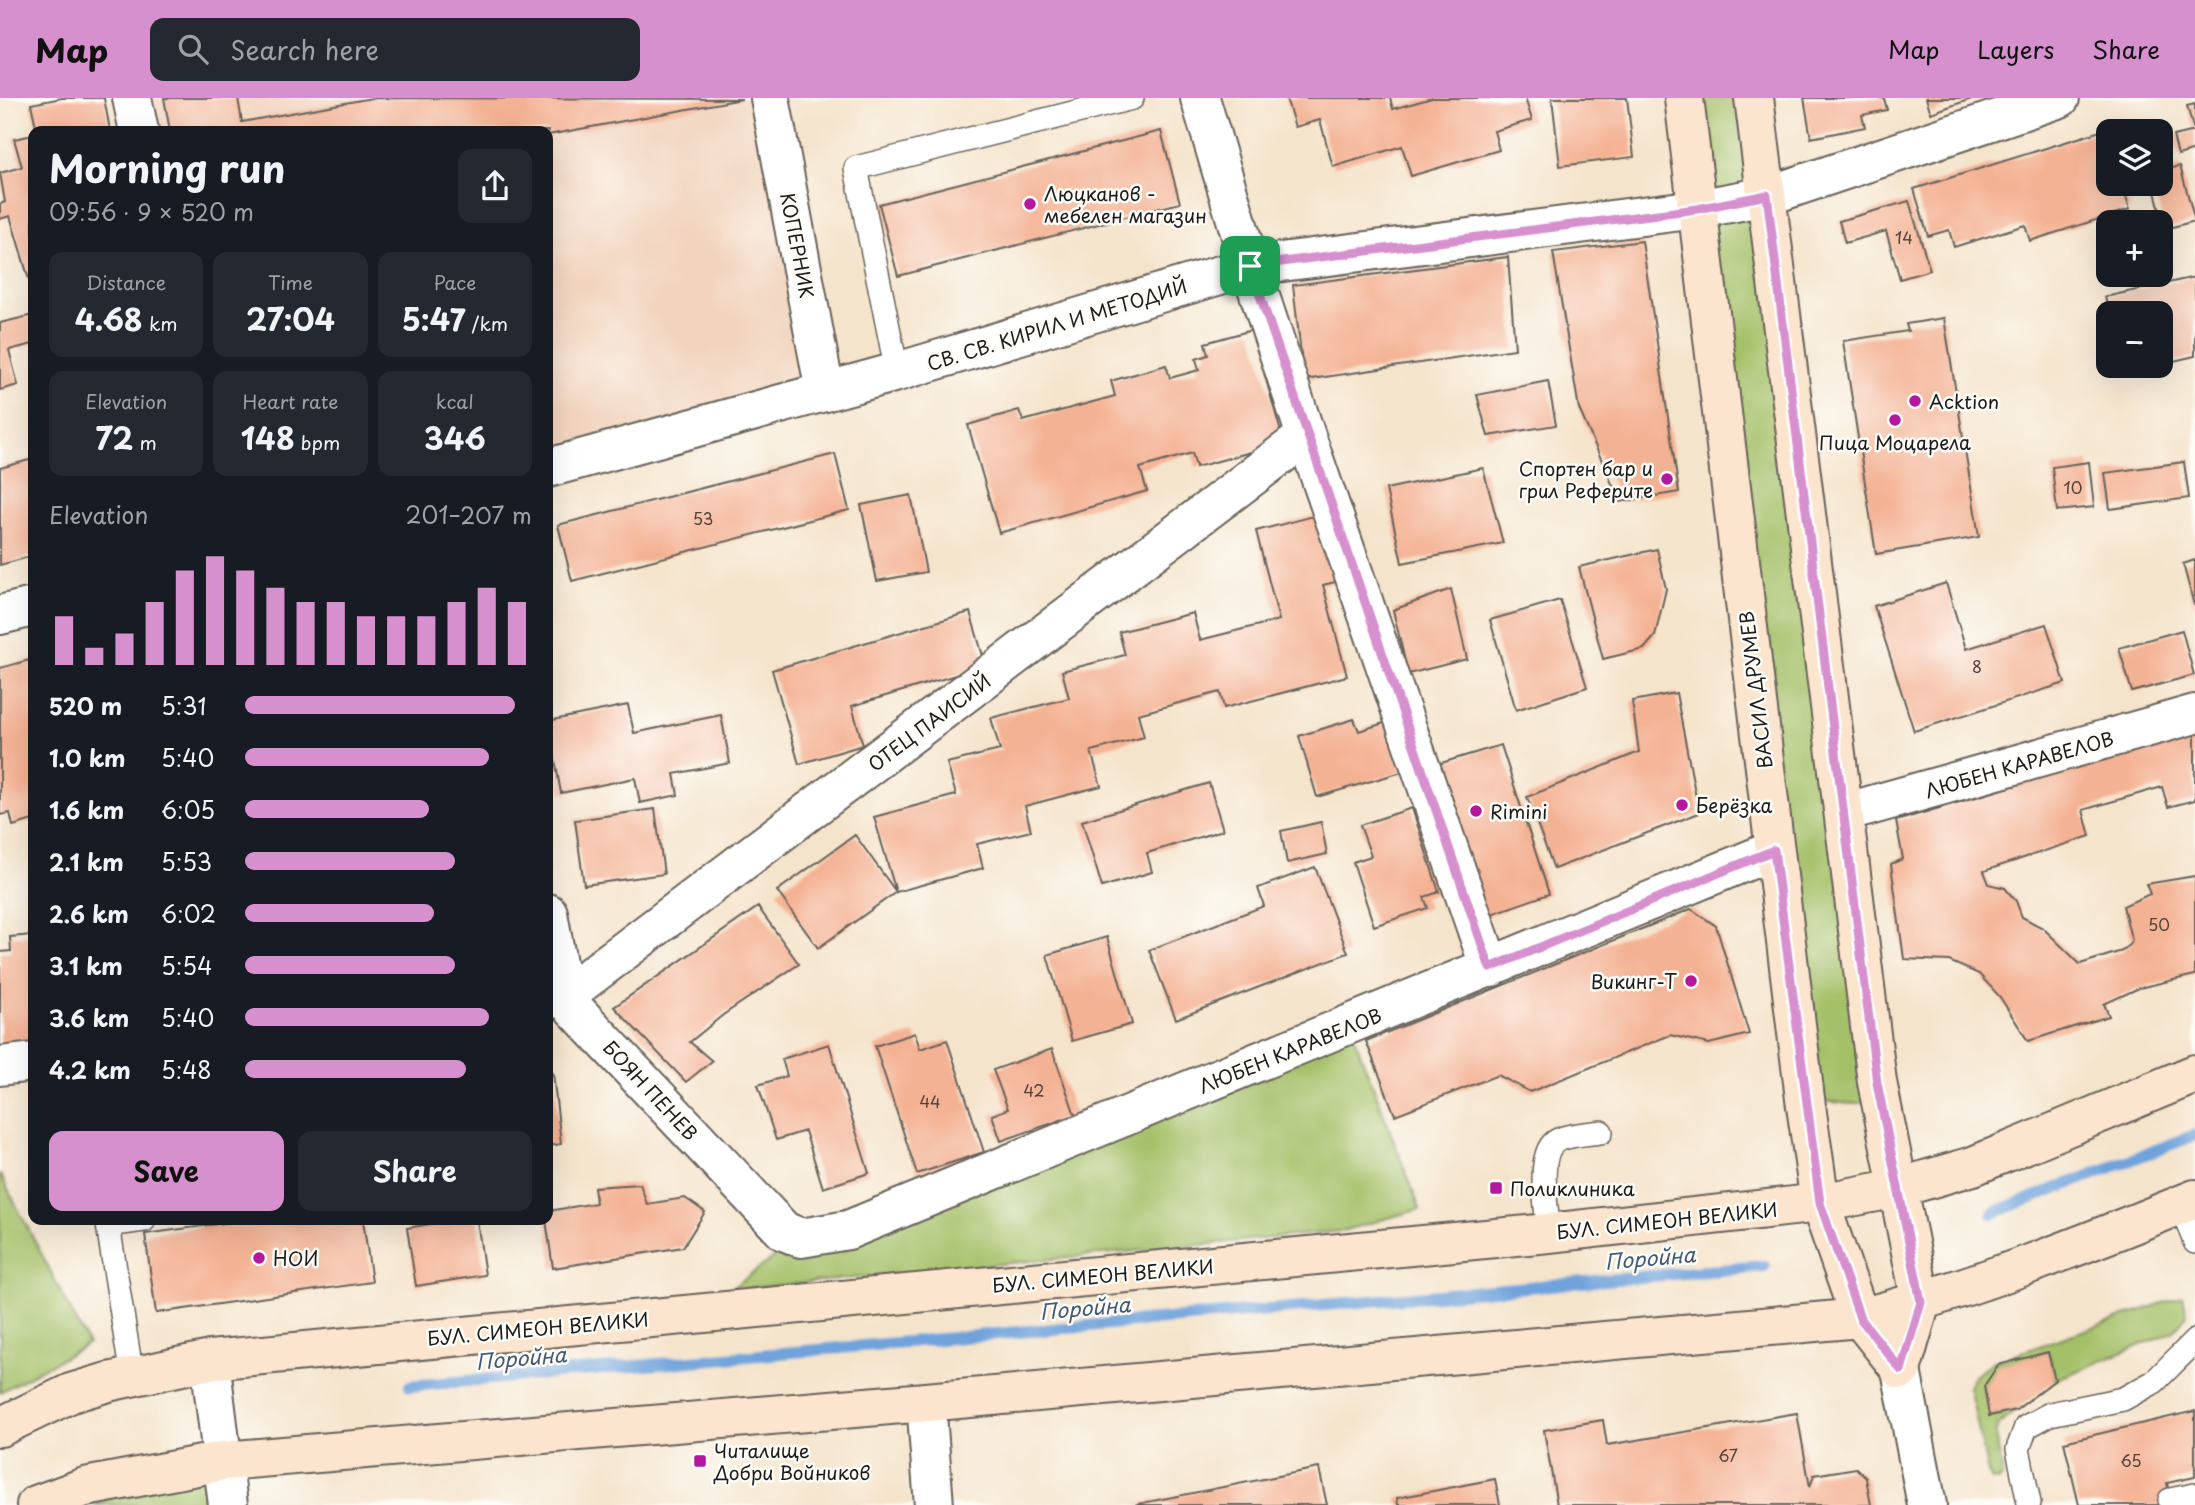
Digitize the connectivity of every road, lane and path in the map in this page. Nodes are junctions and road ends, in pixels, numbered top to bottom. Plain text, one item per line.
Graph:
1 (132, 98) edge
2 (770, 98) edge
3 (1132, 98) edge
4 (1200, 98) edge
5 (1684, 98) edge
6 (1755, 98) edge
7 (2060, 98) edge
8 (138, 126) edge
9 (1767, 195) junction
10 (1697, 209) junction
11 (1250, 266) junction
12 (897, 372) junction
13 (825, 393) junction
14 (1307, 436) junction
15 (553, 467) edge
16 (28, 608) edge
17 (0, 615) edge
18 (2195, 714) edge
19 (1844, 813) junction
20 (1774, 850) junction
21 (553, 966) edge
22 (1490, 968) junction
23 (556, 998) edge
24 (28, 1063) edge
25 (0, 1066) edge
26 (2195, 1074) edge
27 (1601, 1132) dead end
28 (1898, 1188) junction
29 (2188, 1202) edge
30 (1820, 1203) junction
31 (108, 1225) edge
32 (1549, 1233) junction
33 (802, 1238) joint
34 (2195, 1242) edge
35 (1921, 1302) junction
36 (1860, 1318) junction
37 (2195, 1341) edge
38 (210, 1360) junction
39 (1901, 1370) junction
40 (132, 1377) junction
41 (926, 1402) junction
42 (0, 1427) edge
43 (223, 1461) junction
44 (2195, 1495) edge
45 (2170, 1500) dead end
46 (2027, 1504) edge
47 (36, 1505) edge
48 (228, 1505) edge
49 (934, 1505) edge
50 (1927, 1505) edge

1 - 8 street
2 - 13 street, КОПЕРНИК
3 - 12 lane
4 - 11 street
5 - 10 main road, ВАСИЛ ДРУМЕВ
6 - 9 main road
7 - 9 street, СВ. СВ. КИРИЛ И МЕТОДИЙ
9 - 10 street, СВ. СВ. КИРИЛ И МЕТОДИЙ
9 - 19 main road
10 - 11 street, СВ. СВ. КИРИЛ И МЕТОДИЙ
10 - 20 main road, ВАСИЛ ДРУМЕВ
11 - 12 street, СВ. СВ. КИРИЛ И МЕТОДИЙ
11 - 14 street
12 - 13 street, СВ. СВ. КИРИЛ И МЕТОДИЙ
13 - 15 street, СВ. СВ. КИРИЛ И МЕТОДИЙ
14 - 22 street
14 - 23 street, ОТЕЦ ПАИСИЙ
16 - 17 street
18 - 19 street, ЛЮБЕН КАРАВЕЛОВ
19 - 28 main road
20 - 22 street, ЛЮБЕН КАРАВЕЛОВ
20 - 30 main road, ВАСИЛ ДРУМЕВ
21 - 23 street
22 - 33 street, ЛЮБЕН КАРАВЕЛОВ
23 - 33 street, БОЯН ПЕНЕВ
24 - 25 street
26 - 28 main road, БУЛ. СИМЕОН ВЕЛИКИ
27 - 32 lane
28 - 30 main road, БУЛ. СИМЕОН ВЕЛИКИ
28 - 35 main road
29 - 34 lane
29 - 35 main road
30 - 32 main road, БУЛ. СИМЕОН ВЕЛИКИ
30 - 36 main road, ВАСИЛ ДРУМЕВ
31 - 40 lane
32 - 38 main road, БУЛ. СИМЕОН ВЕЛИКИ
35 - 36 main road
35 - 39 main road
36 - 39 main road, ВАСИЛ ДРУМЕВ
36 - 41 main road
37 - 46 lane
38 - 40 main road, БУЛ. СИМЕОН ВЕЛИКИ
38 - 43 street
39 - 50 street
40 - 42 main road, БУЛ. СИМЕОН ВЕЛИКИ
41 - 43 main road
41 - 49 street
43 - 47 main road
43 - 48 street
44 - 45 lane

